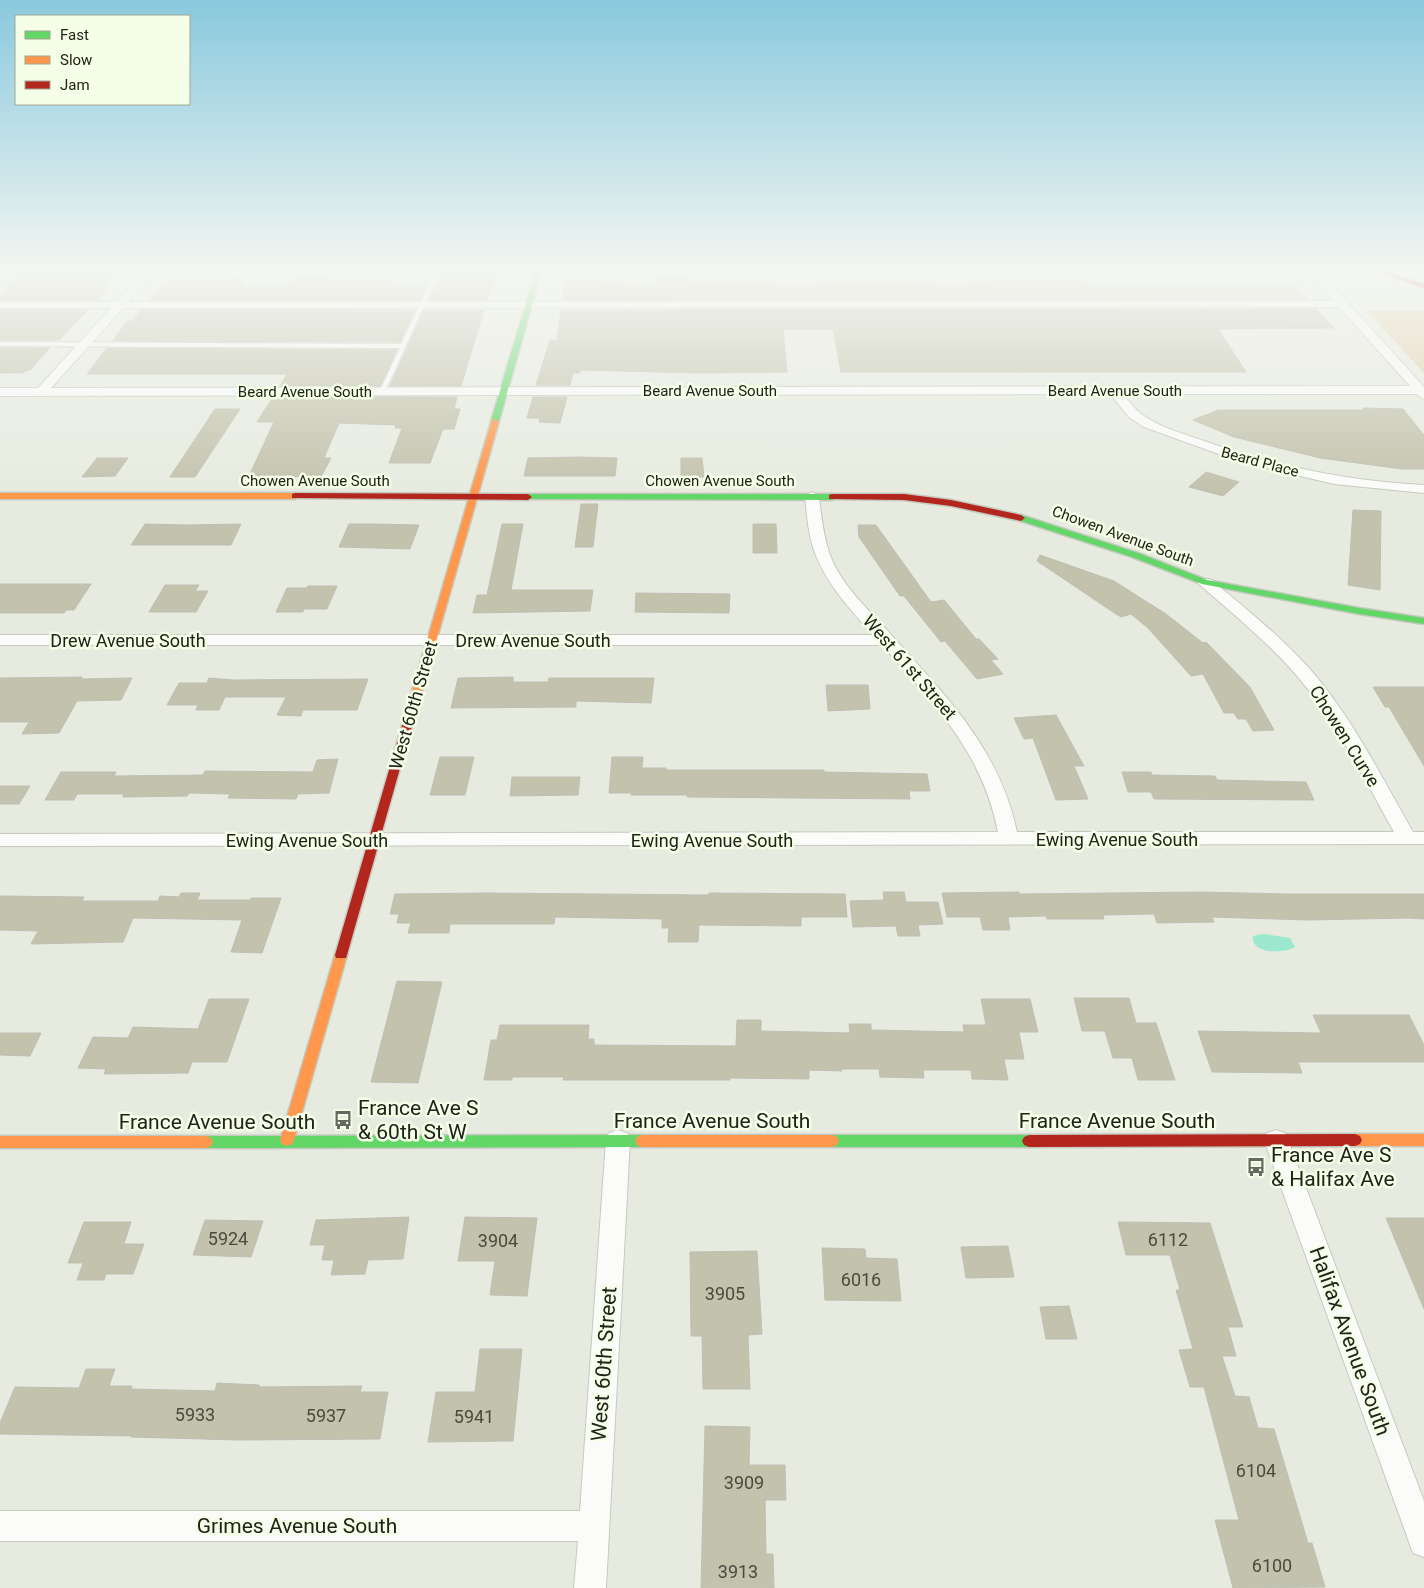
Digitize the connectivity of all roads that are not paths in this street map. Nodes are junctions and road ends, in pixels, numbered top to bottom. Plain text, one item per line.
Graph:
1 (85, 344) edge
2 (102, 344) edge
3 (517, 344) edge
4 (1379, 344) edge
5 (404, 346) joint
6 (502, 391) junction
7 (1114, 391) junction
8 (0, 392) edge
9 (41, 392) junction
10 (382, 392) junction
11 (1423, 392) edge
12 (1424, 489) edge
13 (0, 496) edge
14 (474, 496) junction
15 (812, 496) junction
16 (1205, 582) junction
17 (1424, 621) edge
18 (0, 640) edge
19 (432, 640) junction
20 (885, 640) junction
21 (1416, 838) edge
22 (0, 840) edge
23 (374, 840) junction
24 (1008, 840) junction
25 (287, 1140) junction
26 (618, 1140) junction
27 (1276, 1140) junction
28 (1424, 1140) edge
29 (0, 1142) edge
30 (0, 1526) edge
31 (594, 1526) junction
32 (1424, 1542) edge
33 (590, 1588) edge

1 - 9 street
2 - 5 lane
3 - 6 main road, West 60th Street
4 - 11 street
5 - 10 lane
6 - 7 street, Beard Avenue South
6 - 10 street, Beard Avenue South
6 - 14 main road, West 60th Street
7 - 11 street, Beard Avenue South
7 - 12 street, Beard Place
8 - 9 street, Beard Avenue South
9 - 10 street, Beard Avenue South
13 - 14 main road, Chowen Avenue South
14 - 15 main road, Chowen Avenue South
14 - 19 main road, West 60th Street
15 - 16 main road, Chowen Avenue South
15 - 20 street, West 61st Street
16 - 17 main road, Chowen Avenue South
16 - 21 street, Chowen Curve
18 - 19 street, Drew Avenue South
19 - 20 street, Drew Avenue South
19 - 23 main road, West 60th Street
20 - 24 street, West 61st Street
21 - 24 street, Ewing Avenue South
22 - 23 street, Ewing Avenue South
23 - 24 street, Ewing Avenue South
23 - 25 main road, West 60th Street
25 - 26 main road, France Avenue South
25 - 29 main road, France Avenue South
26 - 27 main road, France Avenue South
26 - 31 street, West 60th Street
27 - 28 main road, France Avenue South
27 - 32 street, Halifax Avenue South
30 - 31 street, Grimes Avenue South
31 - 33 street, West 60th Street

